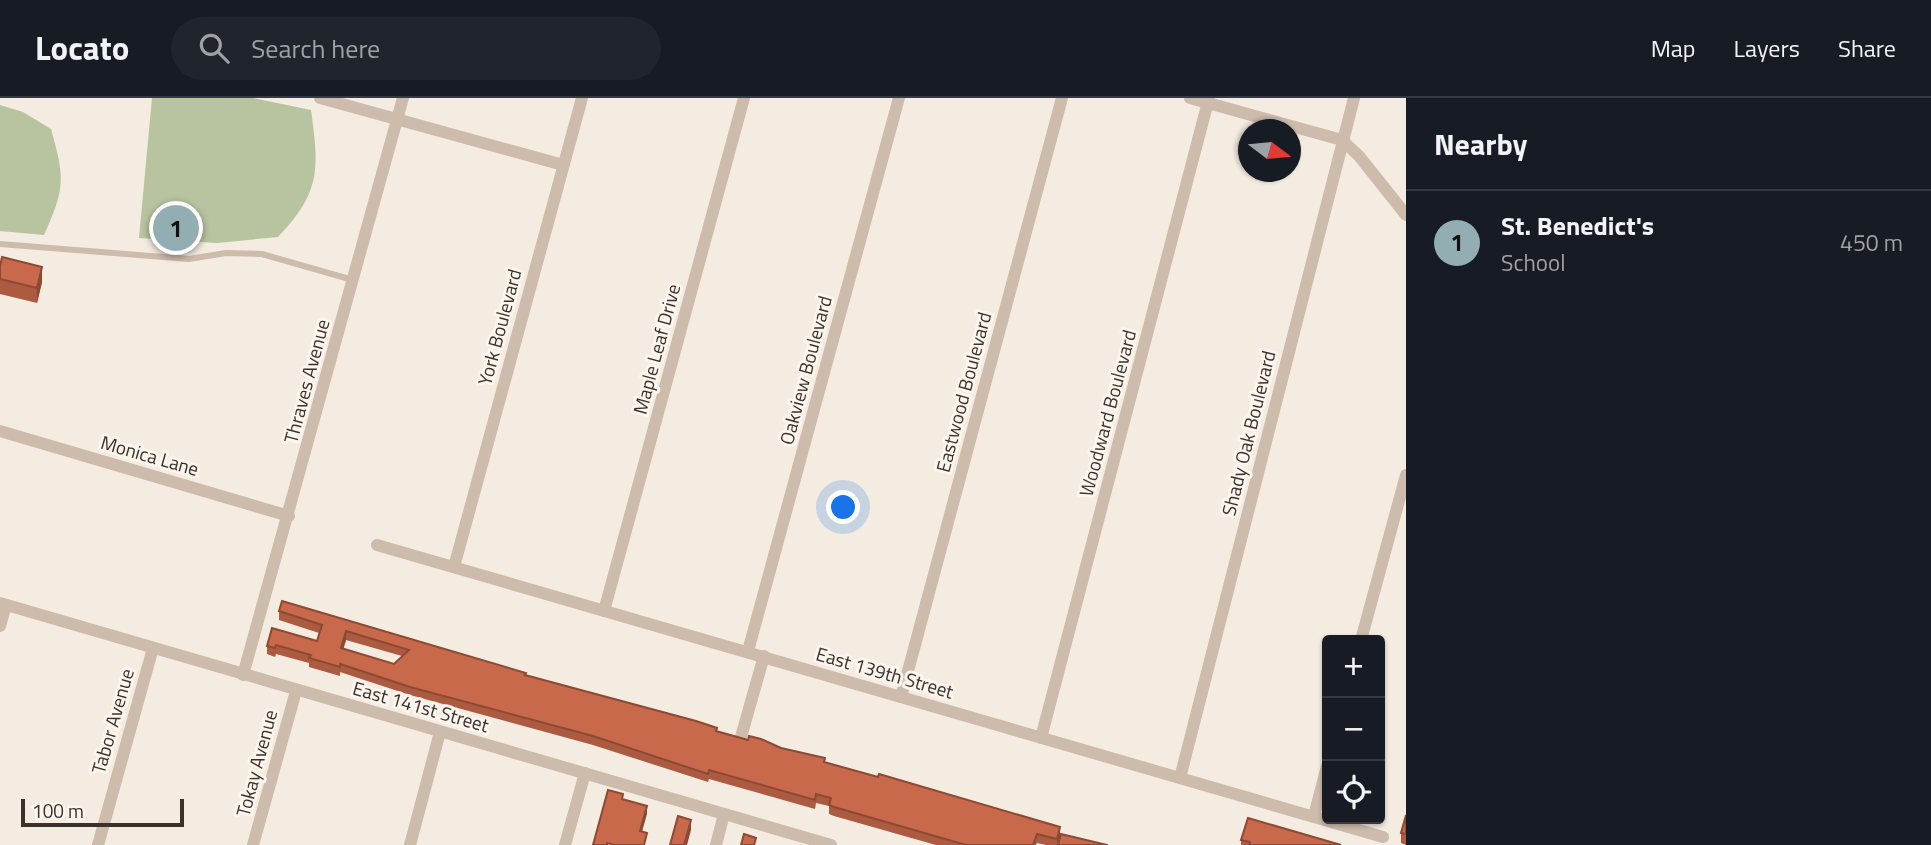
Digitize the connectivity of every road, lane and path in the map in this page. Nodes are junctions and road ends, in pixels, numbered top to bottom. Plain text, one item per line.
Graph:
1 (320, 98) edge
2 (404, 98) edge
3 (582, 98) edge
4 (744, 98) edge
5 (899, 98) edge
6 (1062, 98) edge
7 (1190, 98) edge
8 (1354, 98) edge
9 (1209, 101) edge
10 (398, 119) junction
11 (1342, 140) junction
12 (563, 165) junction
13 (1406, 215) edge
14 (0, 244) edge
15 (353, 280) junction
16 (0, 431) edge
17 (1406, 475) edge
18 (289, 516) junction
19 (377, 545) dead end
20 (454, 567) junction
21 (3, 604) edge
22 (604, 611) junction
23 (0, 626) edge
24 (1362, 635) edge
25 (153, 648) junction
26 (748, 651) junction
27 (764, 656) junction
28 (243, 675) junction
29 (296, 691) junction
30 (901, 697) junction
31 (440, 732) junction
32 (741, 737) edge
33 (1041, 738) junction
34 (585, 773) junction
35 (1180, 778) junction
36 (1322, 785) edge
37 (724, 814) junction
38 (1314, 816) junction
39 (1383, 837) dead end
40 (98, 845) edge
41 (253, 845) edge
42 (410, 845) edge
43 (565, 845) edge
44 (716, 845) edge
45 (831, 845) edge

1 - 10 street
2 - 10 street, Thraves Avenue
3 - 12 street, York Boulevard
4 - 22 street, Maple Leaf Drive
5 - 26 street, Oakview Boulevard
6 - 30 street, Eastwood Boulevard
7 - 9 street
8 - 11 street, Shady Oak Boulevard
9 - 11 street
9 - 33 street, Woodward Boulevard
10 - 12 street
10 - 15 street, Thraves Avenue
11 - 13 street
11 - 35 street, Shady Oak Boulevard
12 - 20 street, York Boulevard
14 - 15 lane
15 - 18 street, Thraves Avenue
16 - 18 street, Monica Lane
17 - 24 street
18 - 28 street, Thraves Avenue
19 - 20 street, East 139th Street
20 - 22 street, East 139th Street
21 - 23 street
21 - 25 street, East 141st Street
22 - 26 street, East 139th Street
25 - 28 street, East 141st Street
25 - 40 street, Tabor Avenue
26 - 27 street, East 139th Street
27 - 30 street, East 139th Street
27 - 32 street
28 - 29 street, East 141st Street
29 - 31 street, East 141st Street
29 - 41 street, Tokay Avenue
30 - 33 street, East 139th Street
31 - 34 street, East 141st Street
31 - 42 street
33 - 35 street, East 139th Street
34 - 37 street, East 141st Street
34 - 43 street
35 - 38 street, East 139th Street
36 - 38 street
37 - 44 street
37 - 45 street, East 141st Street
38 - 39 street, East 139th Street

